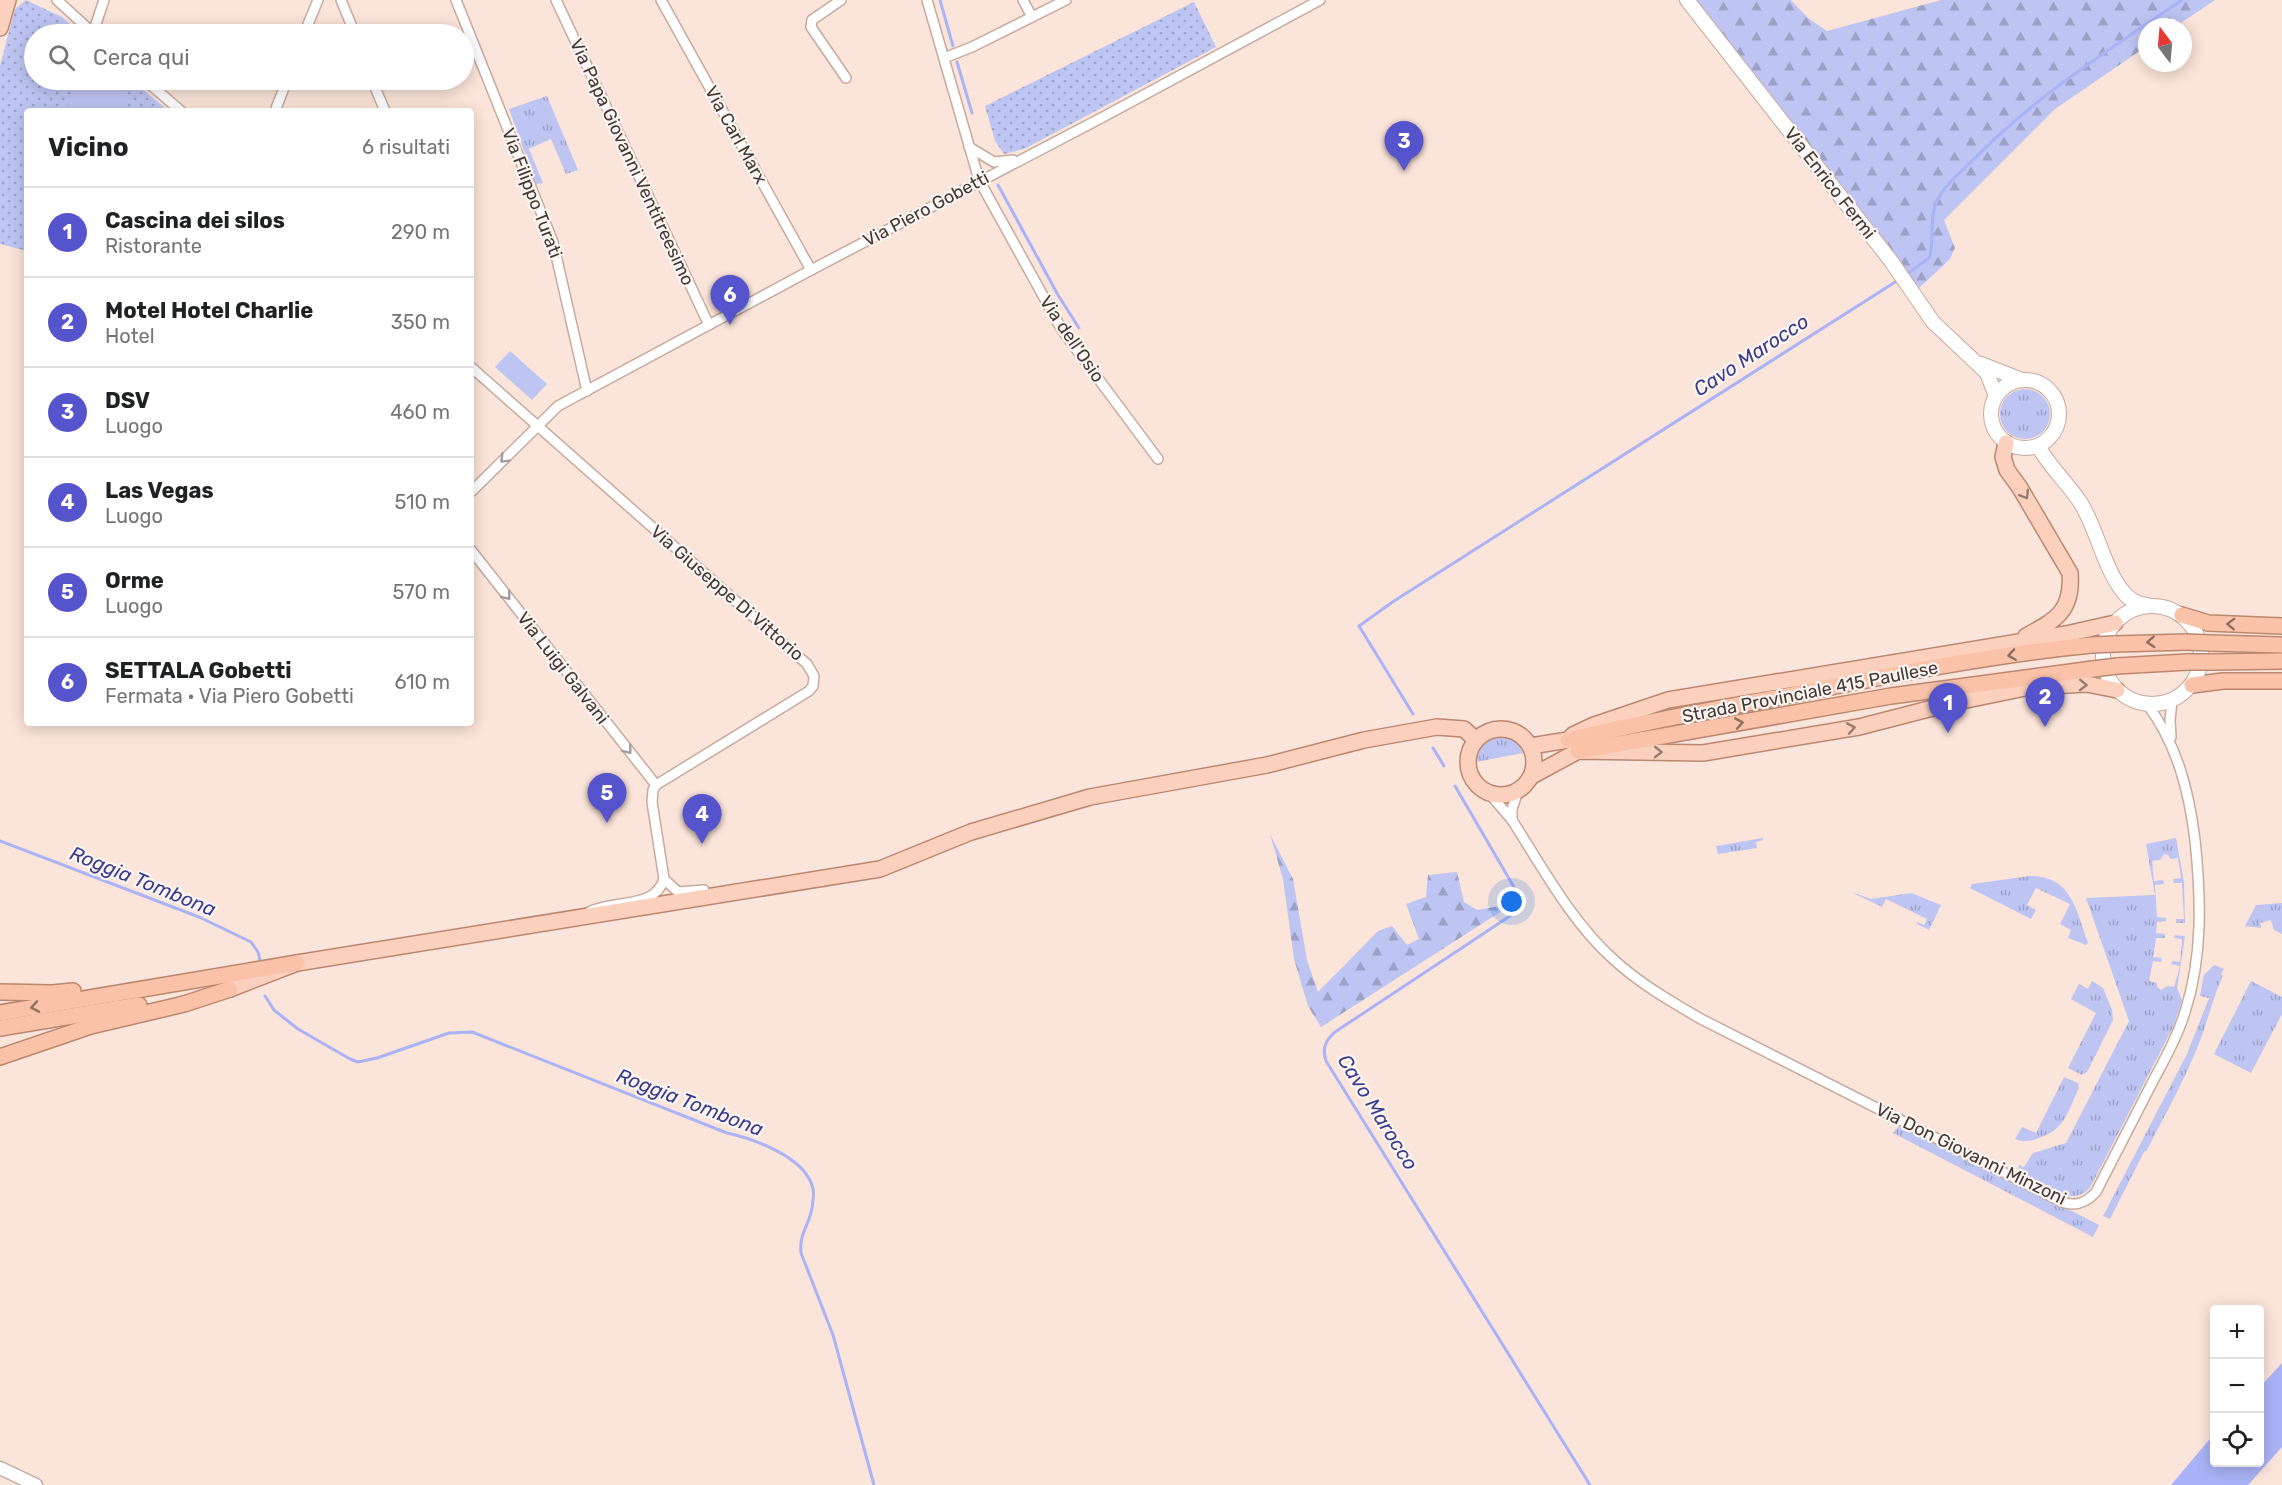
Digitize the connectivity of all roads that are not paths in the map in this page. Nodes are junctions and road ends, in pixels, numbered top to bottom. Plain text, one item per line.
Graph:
1 (8, 0) edge
2 (47, 0) edge
3 (104, 0) edge
4 (318, 0) edge
5 (341, 0) edge
6 (456, 0) edge
7 (556, 0) edge
8 (661, 0) edge
9 (842, 0) edge
10 (927, 0) edge
11 (1023, 0) edge
12 (1066, 0) edge
13 (1320, 0) edge
14 (1687, 0) edge
15 (59, 2) edge
16 (1032, 17) junction
17 (83, 24) edge
18 (97, 24) edge
19 (308, 24) edge
20 (351, 24) edge
21 (466, 24) edge
22 (0, 28) edge
23 (474, 45) edge
24 (944, 58) junction
25 (846, 78) dead end
26 (157, 90) edge
27 (283, 90) edge
28 (376, 90) edge
29 (178, 108) edge
30 (276, 108) edge
31 (384, 108) edge
32 (969, 147) junction
33 (1024, 157) junction
34 (979, 180) junction
35 (811, 270) junction
36 (709, 325) junction
37 (1977, 361) junction
38 (474, 370) edge
39 (2023, 380) junction
40 (587, 391) junction
41 (1996, 396) junction
42 (537, 426) junction
43 (2006, 443) junction
44 (2038, 446) junction
45 (1158, 459) dead end
46 (474, 489) edge
47 (474, 554) edge
48 (2117, 582) junction
49 (2152, 606) junction
50 (2182, 615) junction
51 (2117, 620) junction
52 (2282, 626) edge
53 (2016, 642) junction
54 (2282, 645) edge
55 (2282, 662) edge
56 (2282, 681) edge
57 (2192, 685) junction
58 (2117, 690) junction
59 (2172, 700) junction
60 (2147, 704) junction
61 (1476, 740) junction
62 (2171, 742) junction
63 (1531, 746) junction
64 (1573, 746) junction
65 (1532, 776) junction
66 (656, 785) junction
67 (1518, 791) junction
68 (1489, 794) junction
69 (1512, 820) junction
70 (664, 879) junction
71 (736, 892) junction
72 (580, 917) junction
73 (297, 963) junction
74 (258, 969) junction
75 (230, 989) junction
76 (0, 992) edge
77 (0, 1013) edge
78 (0, 1028) edge
79 (0, 1057) edge
80 (0, 1468) edge
81 (36, 1485) edge

1 - 22 main road
2 - 15 street
3 - 18 street
4 - 19 street
5 - 20 street
6 - 21 street, Via Filippo Turati
7 - 36 street, Via Papa Giovanni Ventitreesimo
8 - 35 street, Via Carl Marx
9 - 25 street
10 - 24 street, Via dell'Osio
11 - 16 street
12 - 16 street
13 - 33 street, Via Piero Gobetti
14 - 37 main road, Via Enrico Fermi
15 - 17 street
16 - 24 street
23 - 40 street, Via Filippo Turati
24 - 32 street, Via dell'Osio
26 - 29 street
27 - 30 street
28 - 31 street
32 - 33 street
32 - 34 street, Via dell'Osio
33 - 34 street, Via Piero Gobetti
34 - 35 street, Via Piero Gobetti
34 - 45 street, Via dell'Osio
35 - 36 street, Via Piero Gobetti
36 - 40 street, Via Piero Gobetti
37 - 39 main road, Via Enrico Fermi
37 - 41 main road, Via Enrico Fermi
38 - 42 street, Via Giuseppe Di Vittorio
39 - 41 main road
39 - 44 main road
40 - 42 street, Via Piero Gobetti
41 - 43 main road
42 -> 46 street
42 - 66 street, Via Giuseppe Di Vittorio
43 - 44 main road
43 -> 53 main road
44 - 48 main road
47 -> 66 street, Via Luigi Galvani
48 - 49 main road
48 - 51 main road
49 - 50 main road
49 - 51 main road
52 -> 50 highway
50 - 57 main road
51 - 53 main road
51 - 58 main road
53 - 64 main road
54 -> 64 highway, Strada Provinciale 415 Paullese, bridge
64 -> 55 highway, bridge
56 - 57 highway
57 - 59 main road
58 - 60 main road
64 -> 58 main road
59 - 60 main road
59 - 62 street, Via Don Giovanni Minzoni
60 - 62 street, Via Don Giovanni Minzoni
61 - 63 main road
61 - 68 main road
61 - 71 main road
62 - 69 street, Via Don Giovanni Minzoni
63 - 64 main road, Strada Provinciale 415 Paullese
63 - 65 main road
64 - 65 main road, Strada Provinciale 415 Paullese
65 - 67 main road
66 - 70 street
67 - 68 main road
67 - 69 street
68 - 69 street, Via Don Giovanni Minzoni
70 - 71 street
70 - 72 street
71 - 72 main road
72 - 73 main road
73 - 74 highway
73 - 75 main road
74 - 76 highway
74 -> 77 highway
75 - 78 highway
75 - 79 highway
80 - 81 street

